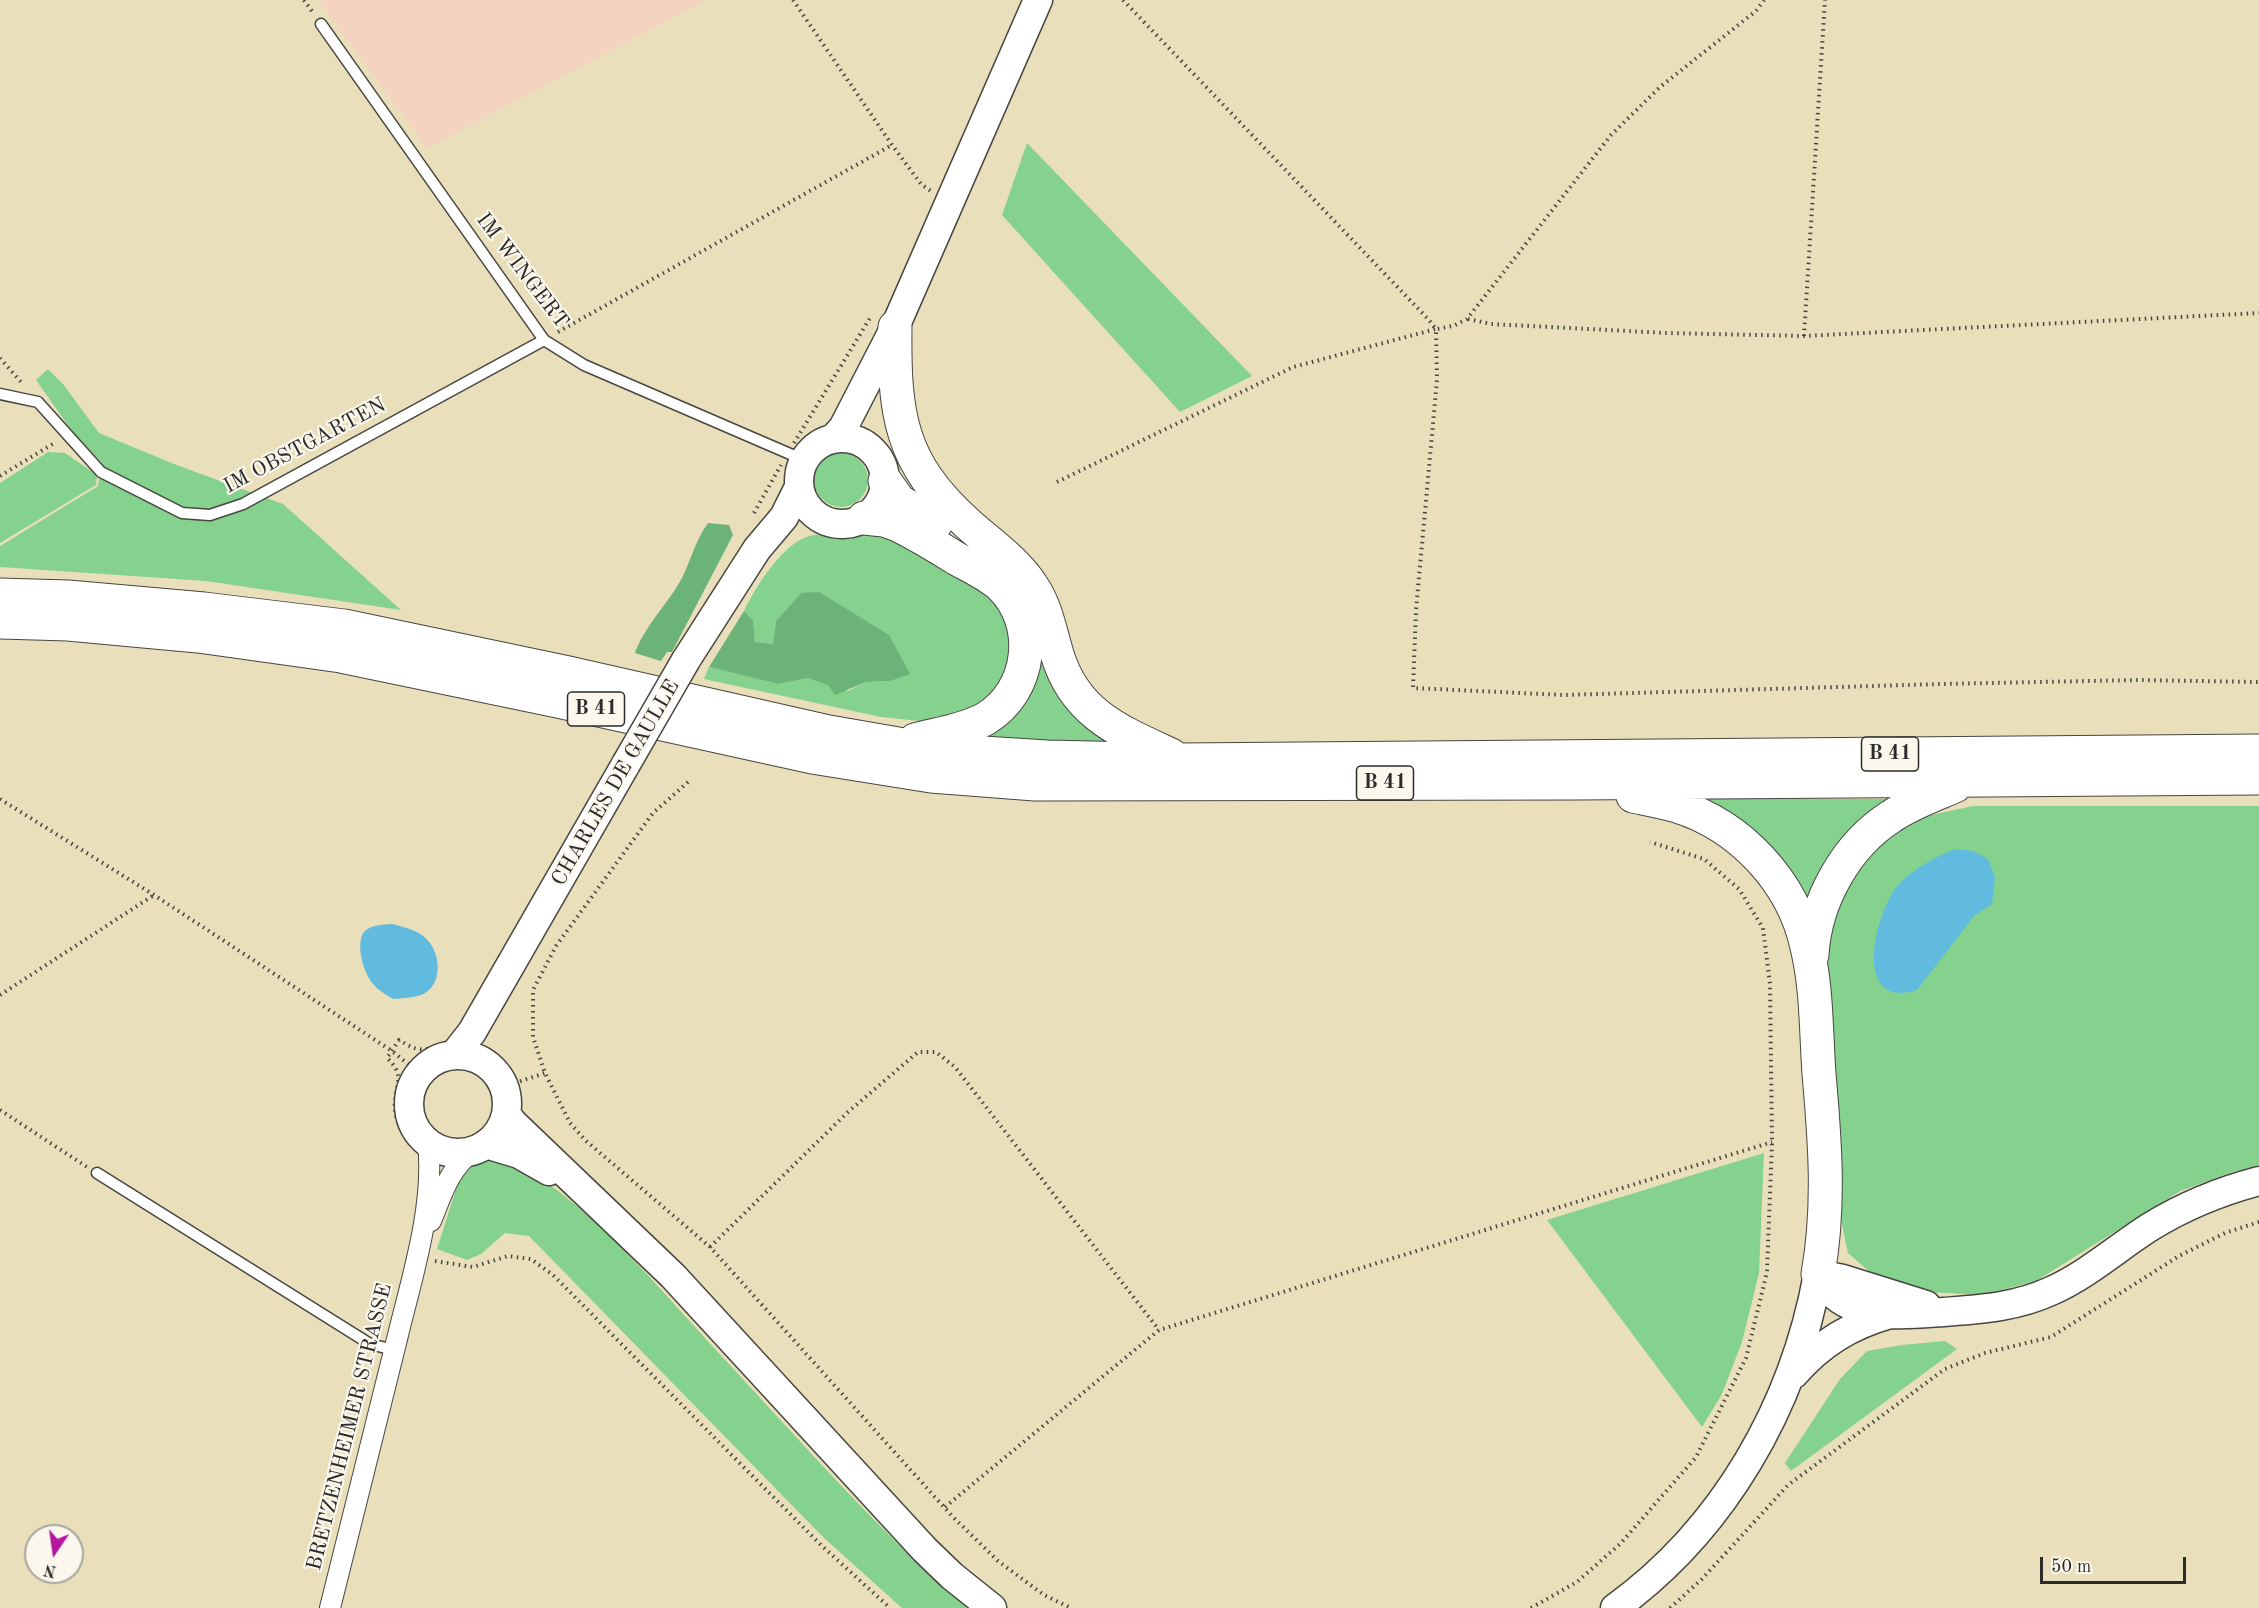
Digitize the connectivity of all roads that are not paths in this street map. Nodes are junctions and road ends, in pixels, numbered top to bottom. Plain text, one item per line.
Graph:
1 (1038, 0) edge
2 (321, 24) dead end
3 (883, 321) junction
4 (544, 340) junction
5 (0, 394) edge
6 (833, 438) junction
7 (797, 466) junction
8 (879, 466) junction
9 (864, 518) junction
10 (829, 522) junction
11 (1005, 557) junction
12 (731, 590) junction
13 (0, 595) edge
14 (0, 622) edge
15 (898, 744) junction
16 (2259, 751) edge
17 (1181, 760) junction
18 (2259, 778) edge
19 (1965, 781) junction
20 (1576, 783) junction
21 (1811, 969) junction
22 (505, 977) junction
23 (454, 1055) junction
24 (499, 1089) junction
25 (428, 1143) junction
26 (479, 1147) junction
27 (97, 1173) road end
28 (2259, 1181) edge
29 (602, 1206) junction
30 (417, 1257) junction
31 (1818, 1274) junction
32 (1948, 1312) junction
33 (1890, 1314) junction
34 (394, 1350) junction
35 (1788, 1380) junction
36 (330, 1608) edge
37 (992, 1608) edge
38 (1615, 1608) edge

1 - 3 street
2 - 4 lane, IM WINGERT
3 - 6 street
3 - 8 street
3 - 11 highway, B 41
4 - 5 lane, IM OBSTGARTEN
4 - 7 lane, IM WINGERT
6 - 7 street
6 - 8 street
7 - 10 street
7 - 12 street, CHARLES DE GAULLE
8 - 9 street
8 - 11 highway, B 41
9 - 10 street
9 - 15 highway, B 41
10 - 12 street, CHARLES DE GAULLE
11 - 17 highway, B 41
12 - 22 street, CHARLES DE GAULLE, bridge
13 - 15 highway, B 41
14 - 20 highway, B 41
15 - 17 highway, B 41
16 - 17 highway, B 41
18 - 19 highway, B 41
19 - 20 highway, B 41
19 - 21 highway, B 41
20 - 21 highway, B 41
21 - 31 highway, B 41
22 - 23 street, CHARLES DE GAULLE
22 - 24 street, CHARLES DE GAULLE
23 - 24 street
23 - 25 street
24 - 26 street
24 - 29 street
25 - 26 street
25 - 30 street, BRETZENHEIMER STRASSE
26 - 29 street
26 - 30 street, BRETZENHEIMER STRASSE
27 - 34 lane
28 - 32 street
29 - 37 street
30 - 34 street, BRETZENHEIMER STRASSE
31 - 32 street
31 - 33 street
31 - 35 street, B 41
32 - 33 street
33 - 35 street
34 - 36 street, BRETZENHEIMER STRASSE
35 - 38 street, B 41

